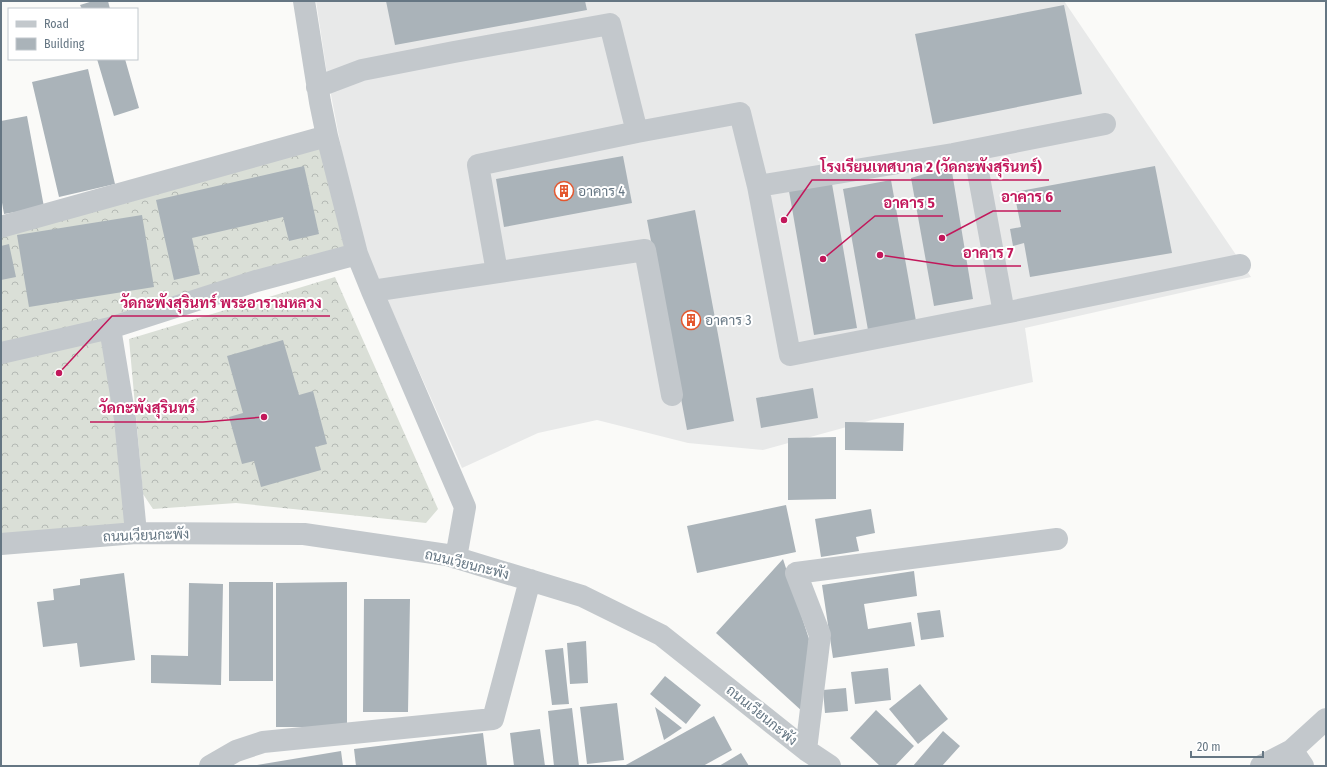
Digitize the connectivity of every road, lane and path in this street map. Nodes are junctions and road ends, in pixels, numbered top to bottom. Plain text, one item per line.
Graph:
1 (304, 1) edge
2 (317, 87) junction
3 (1105, 124) dead end
4 (637, 132) junction
5 (327, 136) junction
6 (974, 150) junction
7 (758, 186) junction
8 (1, 227) edge
9 (357, 254) junction
10 (1240, 265) dead end
11 (497, 272) junction
12 (372, 291) junction
13 (1004, 313) junction
14 (110, 328) junction
15 (1, 353) edge
16 (672, 395) dead end
17 (136, 533) junction
18 (1057, 539) dead end
19 (1, 544) edge
20 (456, 558) junction
21 (530, 580) junction
22 (1326, 719) edge
23 (806, 750) junction
24 (1297, 758) edge
25 (210, 766) edge
26 (830, 766) edge
27 (1261, 766) edge

1 - 2 street
2 - 4 street
2 - 5 street
3 - 6 street
4 - 7 street
4 - 11 street
5 - 8 street
5 - 9 street
6 - 7 street
6 - 13 street
7 - 13 street
9 - 12 street
9 - 14 street
10 - 13 street
11 - 12 street
11 - 16 street
12 - 20 street
14 - 15 street
14 - 17 street
17 - 19 street, ถนนเวียนกะพัง
17 - 20 street, ถนนเวียนกะพัง
18 - 23 street
20 - 21 street, ถนนเวียนกะพัง
21 - 23 street, ถนนเวียนกะพัง
21 - 25 street
22 - 24 street
23 - 26 street, ถนนเวียนกะพัง
24 - 27 street

